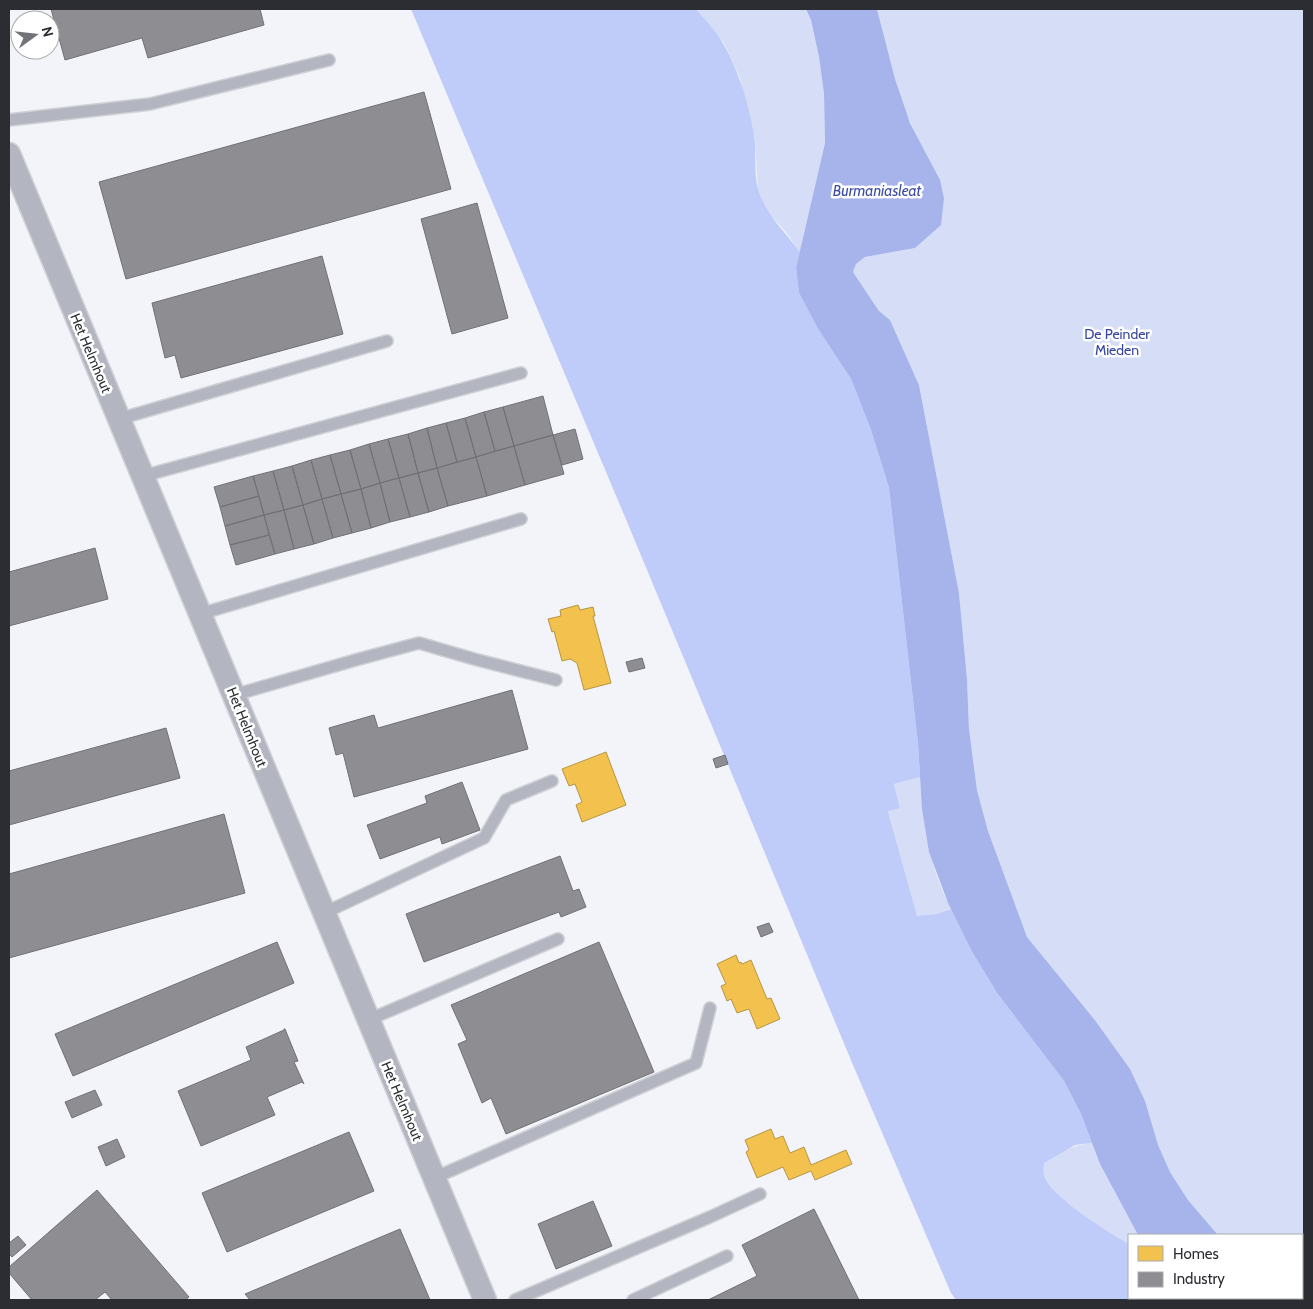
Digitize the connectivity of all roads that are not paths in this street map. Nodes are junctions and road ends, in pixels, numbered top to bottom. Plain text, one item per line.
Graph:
1 (329, 60) dead end
2 (9, 120) edge
3 (9, 154) edge
4 (387, 341) dead end
5 (521, 373) dead end
6 (119, 419) junction
7 (143, 476) junction
8 (521, 519) dead end
9 (200, 614) junction
10 (556, 680) dead end
11 (234, 695) junction
12 (552, 781) dead end
13 (324, 913) junction
14 (558, 939) dead end
15 (710, 1008) dead end
16 (368, 1020) junction
17 (434, 1178) junction
18 (760, 1194) dead end
19 (727, 1256) dead end
20 (485, 1300) edge
21 (516, 1300) edge
22 (633, 1300) edge

1 - 2 lane
3 - 6 street, Het Helmhout
4 - 6 lane
5 - 7 lane
6 - 7 street, Het Helmhout
7 - 9 street, Het Helmhout
8 - 9 lane
9 - 11 street, Het Helmhout
10 - 11 lane
11 - 13 street, Het Helmhout
12 - 13 lane
13 - 16 street, Het Helmhout
14 - 16 lane
15 - 17 lane
16 - 17 street, Het Helmhout
17 - 20 street, Het Helmhout
18 - 21 lane
19 - 22 lane

